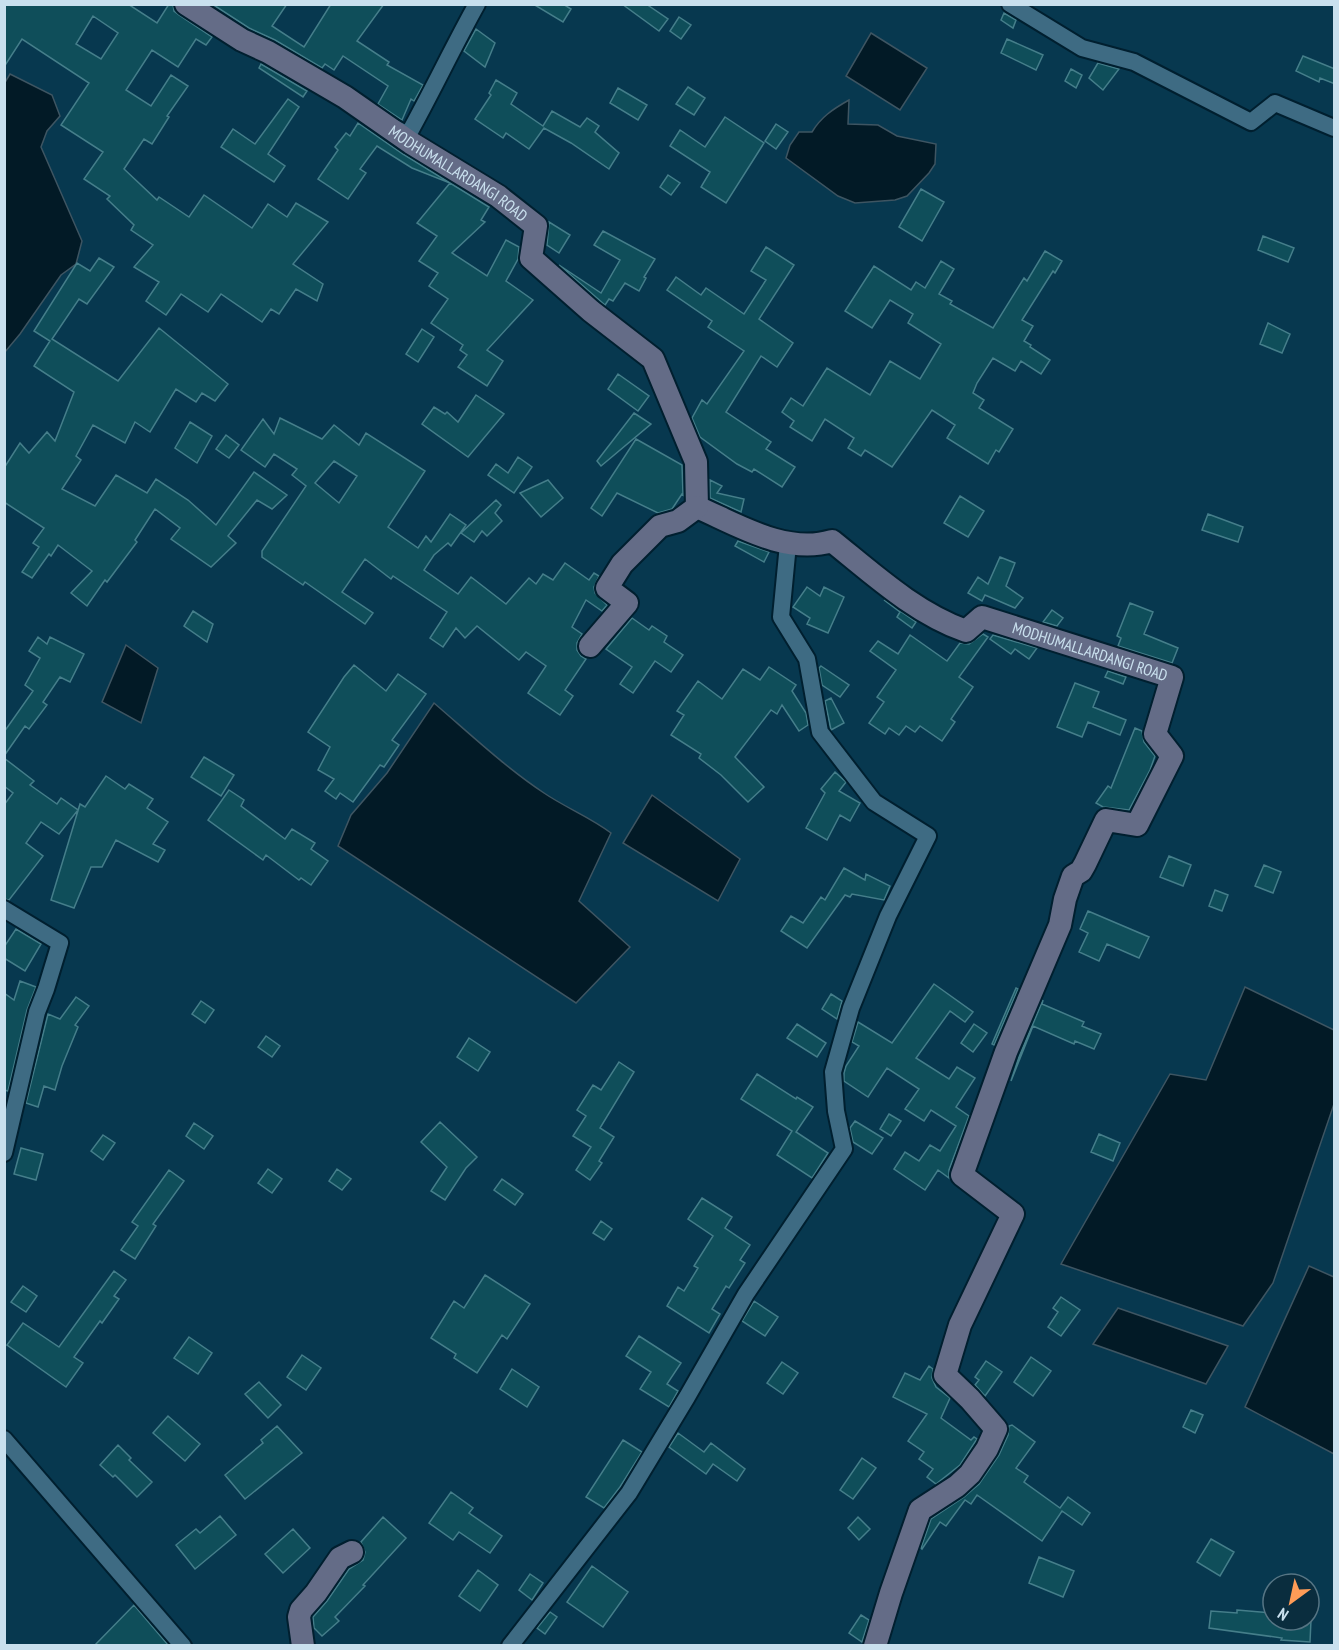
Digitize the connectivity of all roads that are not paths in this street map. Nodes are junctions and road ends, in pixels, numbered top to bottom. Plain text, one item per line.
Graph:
1 (186, 4) edge
2 (477, 4) edge
3 (1010, 4) edge
4 (378, 119) junction
5 (1335, 128) edge
6 (697, 507) junction
7 (788, 544) junction
8 (590, 646) dead end
9 (4, 909) edge
10 (4, 1154) edge
11 (4, 1439) edge
12 (352, 1552) dead end
13 (183, 1646) edge
14 (303, 1646) edge
15 (510, 1646) edge
16 (875, 1646) edge

1 - 4 street, MODHUMALLARDANGI ROAD
2 - 4 street
3 - 5 street
4 - 6 street, MODHUMALLARDANGI ROAD
6 - 7 street, MODHUMALLARDANGI ROAD
6 - 8 street
7 - 15 street
7 - 16 street, MODHUMALLARDANGI ROAD
9 - 10 street
11 - 13 street
12 - 14 street

